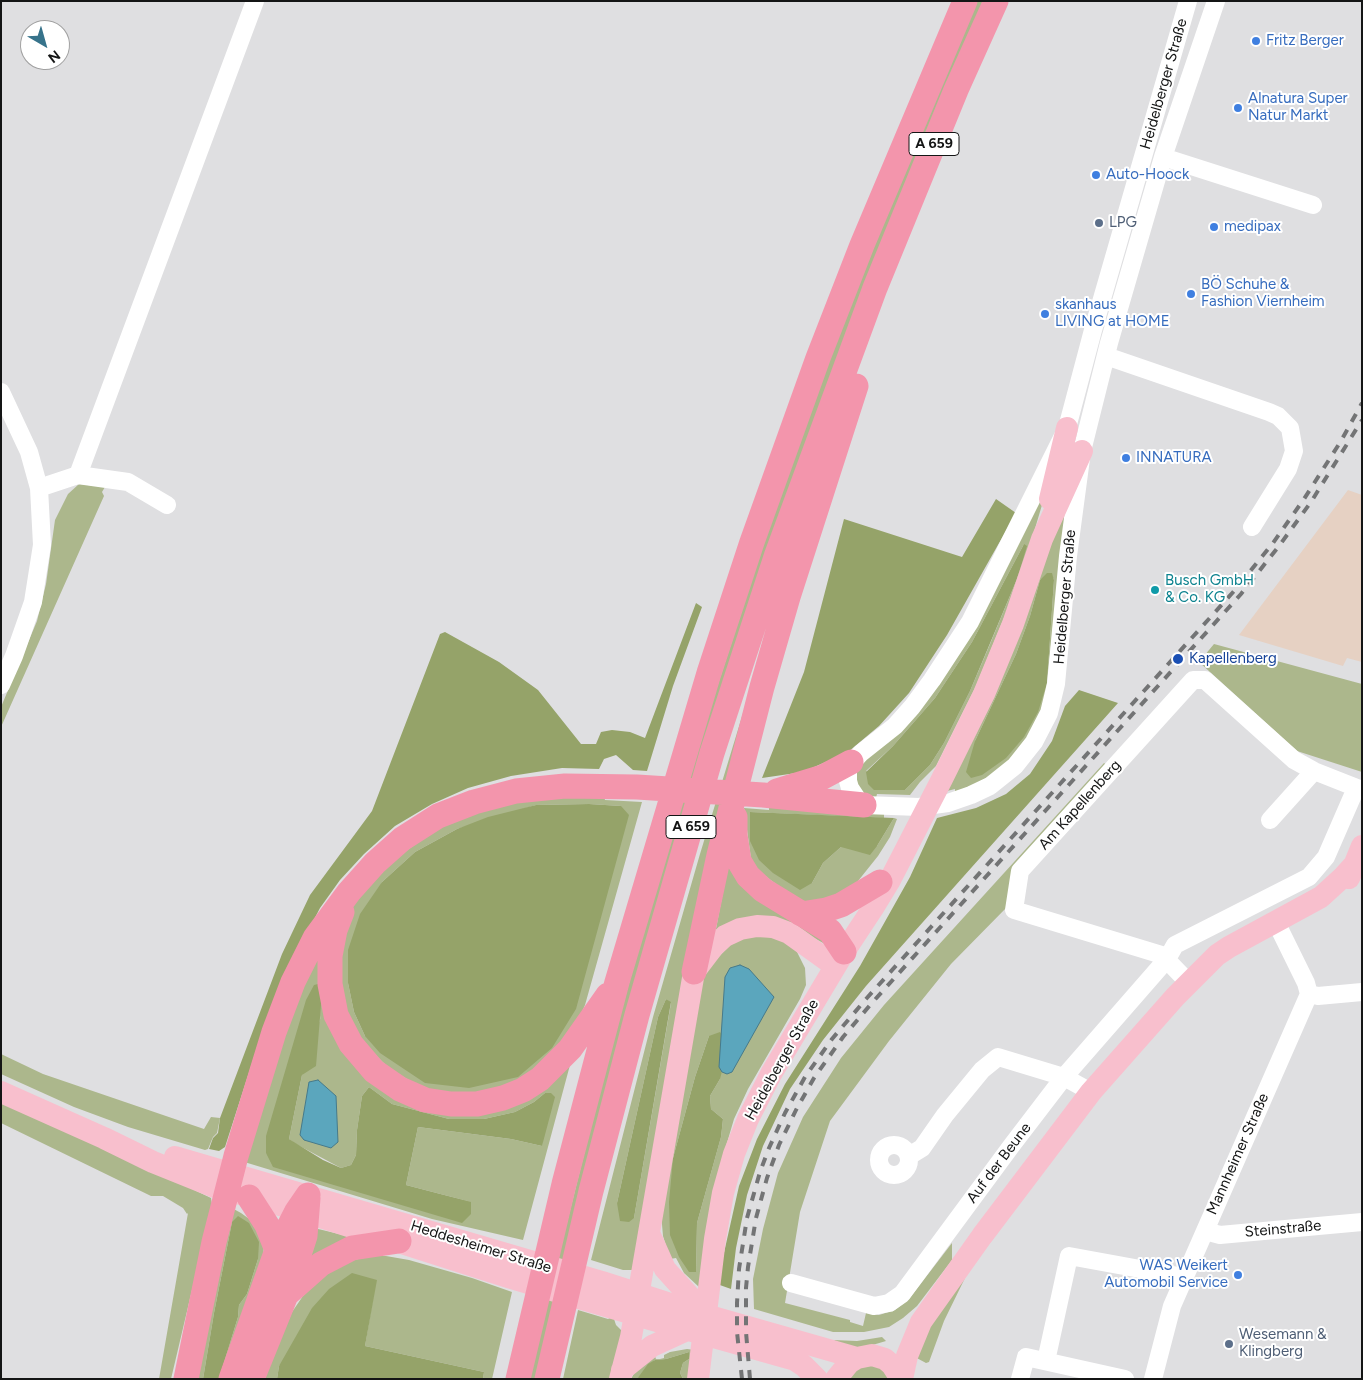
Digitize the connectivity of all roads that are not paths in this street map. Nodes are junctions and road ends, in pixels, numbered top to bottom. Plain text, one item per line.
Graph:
1 (255, 1) edge
2 (965, 1) edge
3 (996, 1) edge
4 (1188, 1) edge
5 (1216, 1) edge
6 (957, 13) edge
7 (1164, 157) junction
8 (1313, 205) dead end
9 (875, 288) junction
10 (1106, 356) junction
11 (1, 392) edge
12 (1067, 428) junction
13 (1082, 452) junction
14 (78, 475) junction
15 (39, 488) junction
16 (167, 505) dead end
17 (1252, 527) dead end
18 (1042, 539) junction
19 (1, 685) edge
20 (851, 762) junction
21 (1314, 771) junction
22 (942, 779) junction
23 (1359, 789) edge
24 (750, 792) junction
25 (864, 805) junction
26 (1270, 820) dead end
27 (1358, 855) edge
28 (880, 882) junction
29 (349, 892) junction
30 (801, 914) junction
31 (1279, 929) junction
32 (1171, 952) junction
33 (840, 959) junction
34 (694, 972) junction
35 (617, 982) junction
36 (1189, 983) junction
37 (1362, 992) edge
38 (1309, 994) junction
39 (1064, 1078) junction
40 (1, 1092) edge
41 (1091, 1092) junction
42 (909, 1156) dead end
43 (244, 1189) junction
44 (304, 1206) junction
45 (1362, 1222) edge
46 (1204, 1232) junction
47 (649, 1233) junction
48 (399, 1241) junction
49 (277, 1250) junction
50 (510, 1266) junction
51 (1184, 1277) junction
52 (792, 1283) dead end
53 (286, 1295) junction
54 (636, 1305) junction
55 (696, 1314) junction
56 (921, 1322) junction
57 (762, 1341) junction
58 (867, 1357) junction
59 (1046, 1361) junction
60 (621, 1374) edge
61 (186, 1379) edge
62 (231, 1379) edge
63 (252, 1379) edge
64 (518, 1379) edge
65 (547, 1379) edge
66 (698, 1379) edge
67 (817, 1379) edge
68 (836, 1379) edge
69 (901, 1379) edge
70 (1020, 1379) edge
71 (1126, 1379) edge
72 (1153, 1379) edge

1 - 14 street
2 - 6 highway, A 659
3 - 9 highway, A 659
4 - 12 street, Heidelberger Straße
5 - 7 street, Heidelberger Straße
6 - 35 highway, A 659
7 - 8 street
7 - 10 street, Heidelberger Straße
9 - 24 highway
9 - 65 highway, A 659
10 - 13 street, Heidelberger Straße
10 - 17 street
11 - 15 street
12 - 18 main road
12 - 20 street, Heidelberger Straße
13 - 18 main road
13 - 25 street, Heidelberger Straße
14 - 15 street
14 - 16 street
15 - 19 street
18 - 22 main road, Heidelberger Straße
20 - 24 highway
20 - 25 street
21 - 23 street, Am Kapellenberg
21 - 26 street
21 - 32 street, Am Kapellenberg
22 - 28 main road, Heidelberger Straße
22 - 33 main road, Heidelberger Straße
23 - 32 street
24 - 25 highway
24 - 29 highway
24 - 30 highway
24 - 34 highway
27 - 31 main road
28 - 30 highway
28 - 33 main road, Heidelberger Straße
29 - 35 highway
29 - 61 highway
30 - 33 highway
31 - 36 main road
31 - 38 street
32 - 36 street, Am Kapellenberg
32 - 39 street, Auf der Beune
33 - 34 main road
33 - 66 main road, Heidelberger Straße
34 - 47 main road
35 - 64 highway, A 659
36 - 41 main road, Auf der Beune
37 - 38 street
38 - 46 street, Mannheimer Straße
39 - 41 street
39 - 42 street
39 - 52 street, Auf der Beune
40 - 43 main road, Heddesheimer Straße
41 - 56 main road, Auf der Beune
43 - 44 main road, Heddesheimer Straße
43 - 49 highway
44 - 48 main road, Heddesheimer Straße
44 - 49 highway
44 - 50 main road, Heddesheimer Straße
44 - 53 highway
45 - 46 street, Steinstraße
46 - 51 street, Mannheimer Straße
47 - 54 main road
47 - 55 main road
48 - 50 main road, Heddesheimer Straße
48 - 53 highway
49 - 62 highway
50 - 54 main road, Heddesheimer Straße
51 - 59 street
51 - 72 street, Mannheimer Straße
53 - 63 highway
54 - 55 main road, Heddesheimer Straße
54 - 60 main road
55 - 57 main road, Heddesheimer Straße
55 - 60 main road
56 - 58 main road, Auf der Beune
56 - 69 main road, Auf der Beune
57 - 58 main road, Heddesheimer Straße
57 - 67 main road, Heddesheimer Straße
58 - 68 main road, Auf der Beune
58 - 69 main road
59 - 70 street
59 - 71 street

